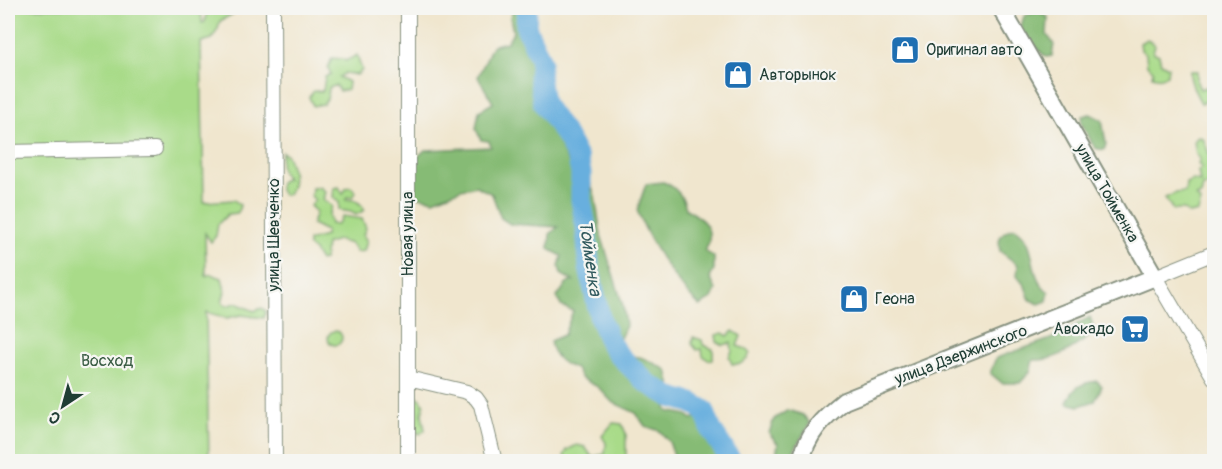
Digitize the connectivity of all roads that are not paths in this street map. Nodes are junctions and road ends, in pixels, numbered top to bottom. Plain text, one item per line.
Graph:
1 (273, 8) edge
2 (408, 8) edge
3 (1000, 8) edge
4 (155, 149) dead end
5 (8, 152) edge
6 (1215, 253) edge
7 (1155, 277) junction
8 (408, 378) junction
9 (1215, 378) edge
10 (275, 462) edge
11 (408, 462) edge
12 (495, 462) edge
13 (801, 462) edge

1 - 10 street, улица Шевченко
2 - 8 street, Новая улица
3 - 7 street, улица Тойменка
4 - 5 street
6 - 7 street, улица Дзержинского
7 - 9 street, улица Тойменка
7 - 13 street, улица Дзержинского
8 - 11 street, Новая улица
8 - 12 street

